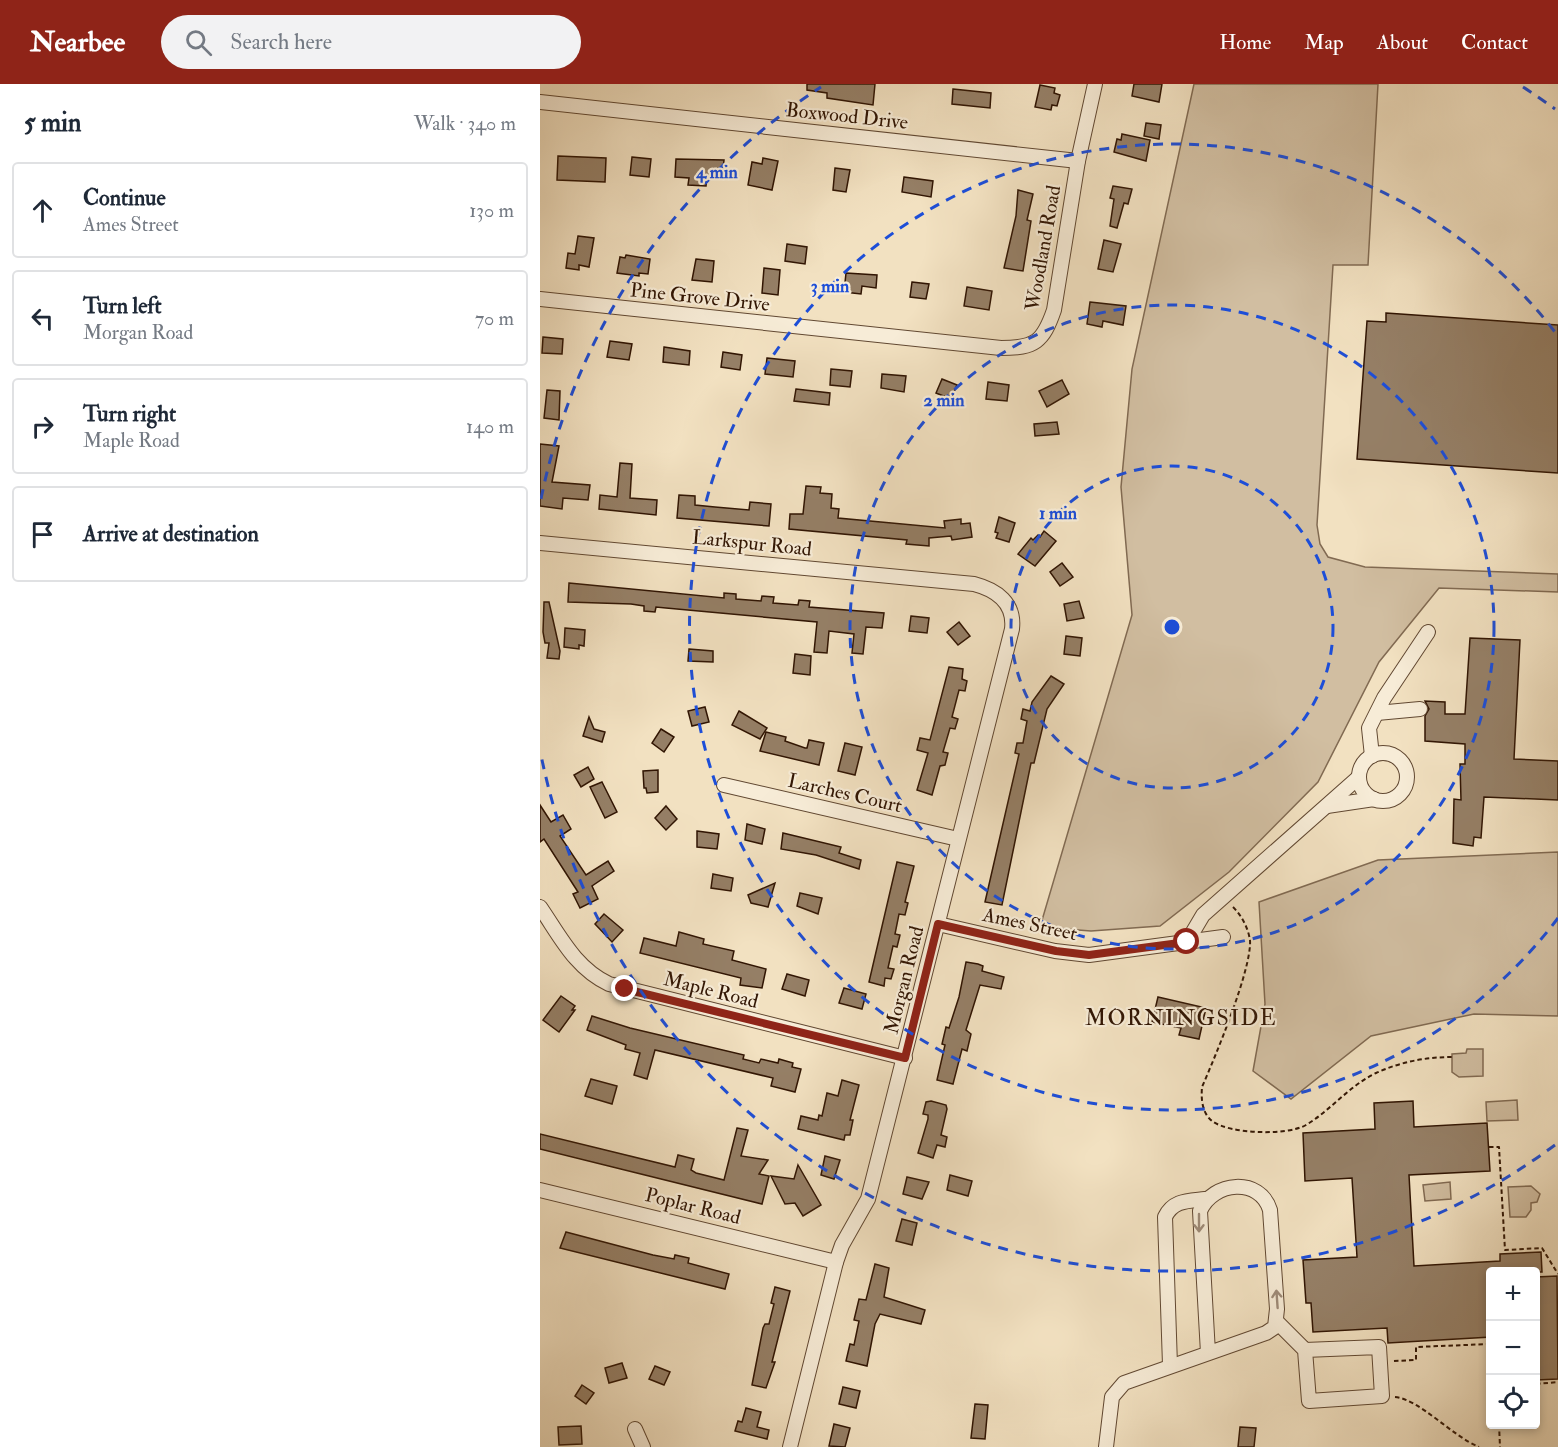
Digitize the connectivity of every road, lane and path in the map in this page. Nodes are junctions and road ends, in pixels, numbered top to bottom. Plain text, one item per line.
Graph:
1 (1095, 84) edge
2 (540, 102) edge
3 (1078, 161) junction
4 (540, 299) edge
5 (928, 341) joint
6 (540, 543) edge
7 (960, 582) joint
8 (1428, 632) dead end
9 (1420, 709) dead end
10 (1377, 713) junction
11 (1372, 756) junction
12 (1359, 777) junction
13 (724, 785) dead end
14 (1374, 800) junction
15 (1327, 806) junction
16 (958, 839) junction
17 (1224, 898) junction
18 (540, 908) edge
19 (938, 924) junction
20 (1223, 937) dead end
21 (1187, 942) junction
22 (1452, 1057) dead end
23 (905, 1058) junction
24 (1489, 1147) dead end
25 (540, 1190) edge
26 (1205, 1199) junction
27 (836, 1262) junction
28 (1558, 1274) edge
29 (1277, 1322) junction
30 (1486, 1344) edge
31 (1305, 1350) junction
32 (1208, 1353) junction
33 (1380, 1362) junction
34 (1170, 1365) junction
35 (1558, 1383) edge
36 (1540, 1384) edge
37 (1382, 1396) junction
38 (635, 1429) dead end
39 (1499, 1429) edge
40 (643, 1447) edge
41 (790, 1447) edge
42 (1106, 1447) edge
43 (1479, 1447) edge
44 (1500, 1447) edge

1 - 3 street, Woodland Road
2 - 3 street, Boxwood Drive
3 - 5 street, Woodland Road
4 - 5 street, Pine Grove Drive
6 - 7 street, Larkspur Road
7 - 16 street, Morgan Road
8 - 10 street
9 - 10 street
10 - 11 street
11 - 12 street
11 - 14 street
12 - 14 street
12 - 15 street
13 - 16 street, Larches Court
14 - 15 street
15 - 17 street
16 - 19 street, Morgan Road
17 - 21 street
17 - 22 path
18 - 23 street, Maple Road
19 - 21 street, Ames Street
19 - 23 street, Morgan Road
20 - 21 street, Ames Street
23 - 27 street, Morgan Road
24 - 28 path
25 - 27 street, Poplar Road
29 -> 26 street
26 -> 32 street
26 - 34 street
27 - 41 street, Morgan Road
29 - 31 street
29 - 32 street
30 - 33 path
31 - 33 street
31 - 37 street
32 - 34 street
33 - 37 street
34 - 42 street
35 - 36 path
37 - 43 path
38 - 40 street
39 - 44 path

